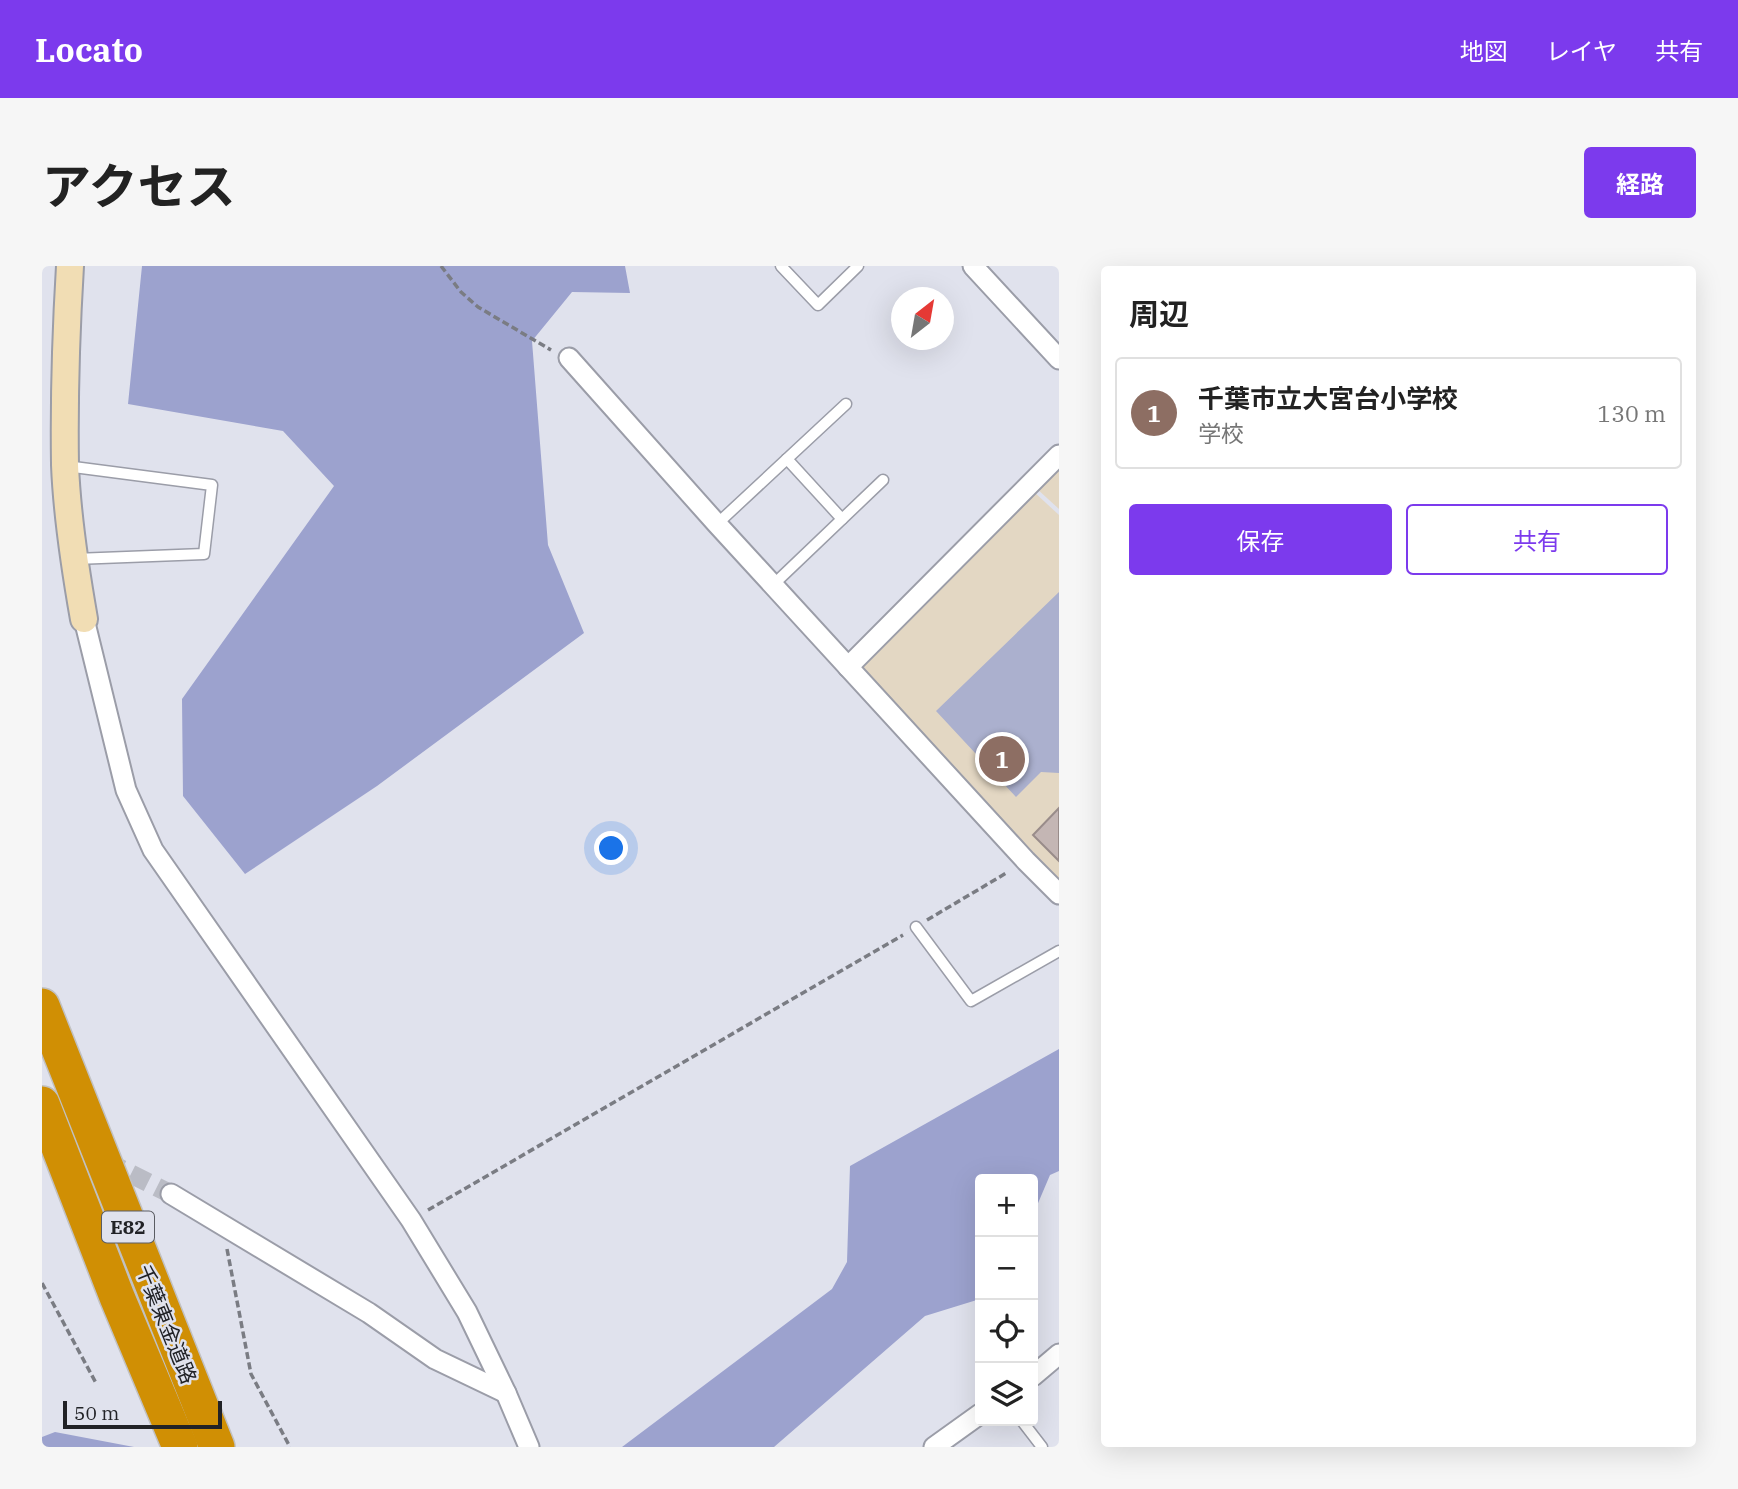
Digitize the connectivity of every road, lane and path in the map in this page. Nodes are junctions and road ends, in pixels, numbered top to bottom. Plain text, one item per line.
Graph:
1 (70, 266) edge
2 (441, 266) edge
3 (781, 266) edge
4 (858, 266) edge
5 (973, 266) edge
6 (569, 358) joint
7 (1059, 359) edge
8 (846, 404) dead end
9 (1059, 455) edge
10 (787, 459) junction
11 (65, 466) junction
12 (883, 480) dead end
13 (842, 519) junction
14 (717, 524) junction
15 (74, 559) junction
16 (773, 585) junction
17 (84, 619) joint
18 (848, 667) junction
19 (1026, 861) junction
20 (1059, 894) edge
21 (916, 927) junction
22 (1059, 951) edge
23 (42, 1006) edge
24 (42, 1104) edge
25 (172, 1194) tunnel mouth
26 (411, 1220) junction
27 (220, 1224) junction
28 (42, 1283) edge
29 (1059, 1354) edge
30 (1038, 1368) edge
31 (96, 1383) dead end
32 (506, 1393) junction
33 (975, 1418) edge
34 (1026, 1426) edge
35 (180, 1447) edge
36 (217, 1447) edge
37 (290, 1447) edge
38 (529, 1447) edge
39 (934, 1447) edge
40 (1042, 1447) edge

1 - 11 street
2 - 6 path
3 - 4 lane
5 - 7 street
6 - 14 street
8 - 10 lane
9 - 18 street
10 - 13 lane
10 - 14 lane
11 - 15 street
11 - 15 lane
12 - 13 lane
13 - 16 lane
14 - 16 street
15 - 17 street
16 - 18 street
17 - 26 street
18 - 19 street
19 - 20 street
19 - 21 path
21 - 22 lane
21 - 26 path
23 - 36 highway, 千葉東金道路 / E82
24 - 35 highway, 千葉東金道路 / E82
25 - 27 street
26 - 32 street
27 - 32 street
27 - 37 path
28 - 31 path
29 - 30 street
32 - 38 street
33 - 39 street
34 - 40 lane

